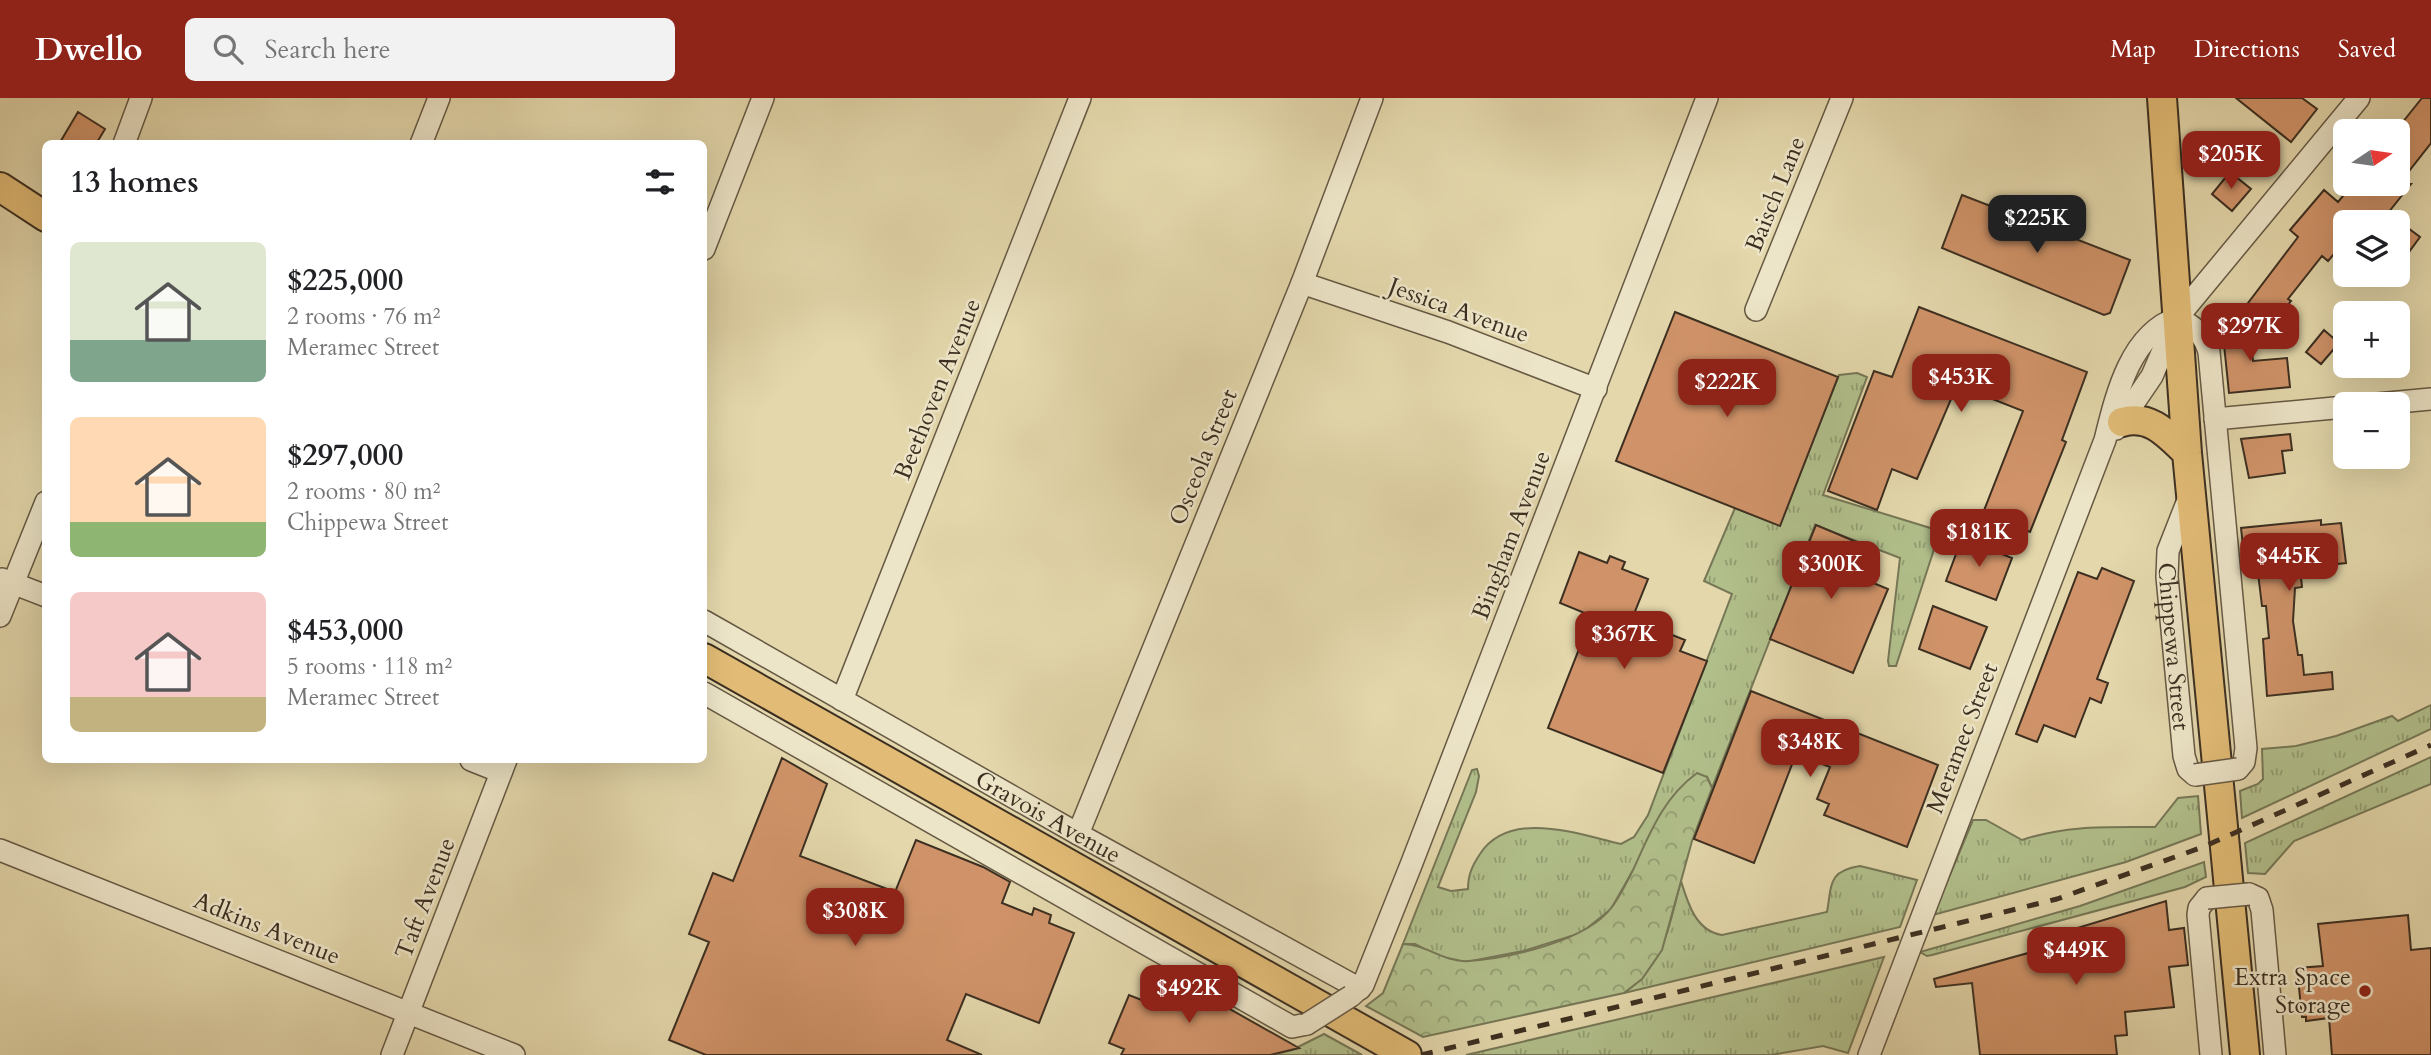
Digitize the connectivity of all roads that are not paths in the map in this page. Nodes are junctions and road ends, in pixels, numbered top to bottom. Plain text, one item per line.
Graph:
1 (141, 98) edge
2 (439, 98) edge
3 (763, 98) edge
4 (1080, 98) edge
5 (1372, 98) edge
6 (1707, 98) edge
7 (1842, 98) edge
8 (2162, 98) edge
9 (2359, 98) edge
10 (125, 140) edge
11 (423, 140) edge
12 (0, 187) edge
13 (42, 214) edge
14 (707, 241) edge
15 (1302, 283) junction
16 (1756, 310) dead end
17 (2177, 318) junction
18 (1596, 389) junction
19 (2431, 399) edge
20 (2410, 401) edge
21 (2333, 408) edge
22 (2216, 419) junction
23 (2114, 431) junction
24 (2187, 453) junction
25 (2190, 495) junction
26 (42, 510) edge
27 (6, 581) edge
28 (42, 594) edge
29 (0, 616) edge
30 (707, 623) edge
31 (707, 660) edge
32 (707, 695) edge
33 (842, 700) junction
34 (503, 766) edge
35 (1078, 834) junction
36 (0, 850) edge
37 (1355, 993) junction
38 (410, 1013) junction
39 (392, 1055) edge
40 (514, 1055) edge
41 (1407, 1055) edge
42 (1869, 1055) edge
43 (2211, 1055) edge
44 (2245, 1055) edge
45 (2275, 1055) edge

1 - 10 street
2 - 11 street
3 - 14 street
4 - 33 street, Beethoven Avenue
5 - 15 street, Osceola Street
6 - 18 street, Bingham Avenue
7 - 16 street, Baisch Lane
8 - 17 main road, Chippewa Street
9 - 17 street, Meramec Street
12 - 13 main road
15 - 18 street, Jessica Avenue
15 - 35 street, Osceola Street
17 - 22 street, Chippewa Street
17 - 23 street, Meramec Street
17 - 24 main road, Chippewa Street
18 - 37 street, Bingham Avenue
19 - 20 street
21 - 22 street
22 - 25 street, Chippewa Street, bridge
23 - 24 main road
23 - 42 street, Meramec Street
24 - 25 main road, Chippewa Street
25 - 44 main road, Chippewa Street
26 - 27 street
27 - 28 street
27 - 29 street
30 - 33 street, Gravois Avenue
31 - 41 main road, Gravois Avenue
32 - 37 street, bridge
33 - 35 street, Gravois Avenue
34 - 38 street, Taft Avenue
35 - 37 street, Gravois Avenue
36 - 38 street, Adkins Avenue
38 - 39 street, Taft Avenue
38 - 40 street, Adkins Avenue
43 - 45 street, bridge

